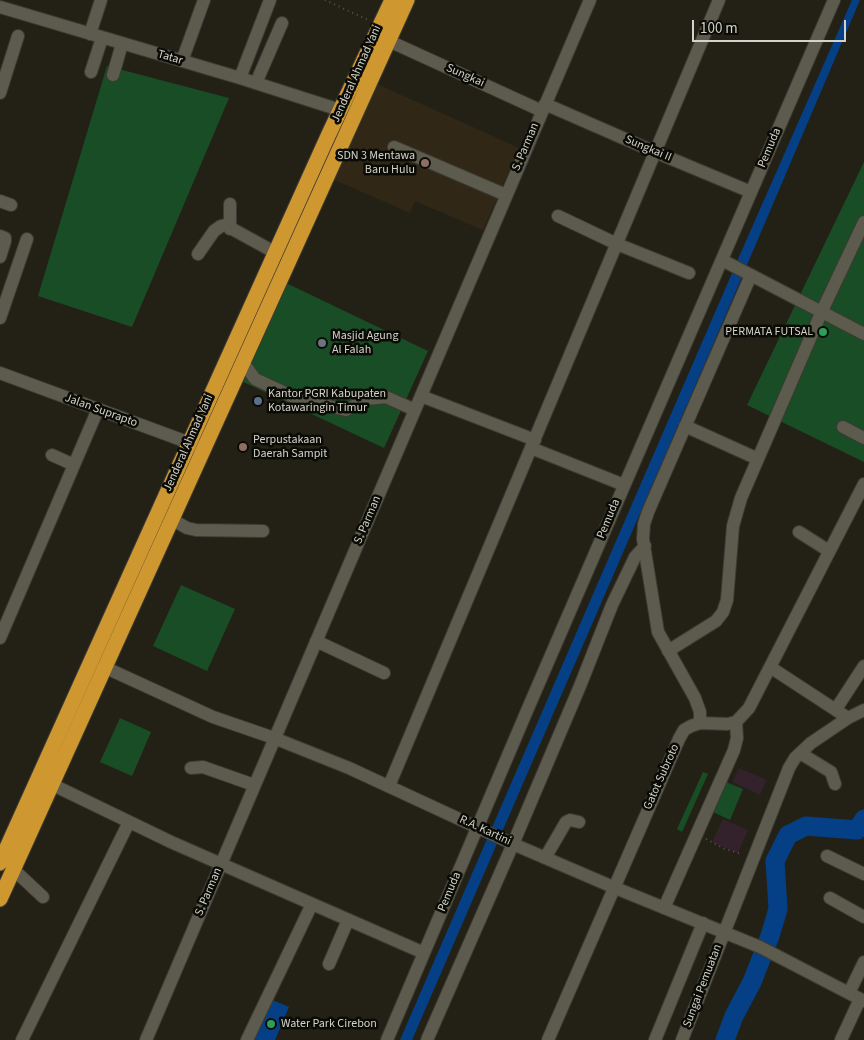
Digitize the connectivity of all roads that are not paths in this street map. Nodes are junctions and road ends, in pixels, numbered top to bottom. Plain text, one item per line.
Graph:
1 (101, 0) edge
2 (204, 0) edge
3 (270, 0) edge
4 (392, 0) edge
5 (407, 0) edge
6 (590, 0) edge
7 (719, 0) edge
8 (834, 0) edge
9 (0, 7) edge
10 (282, 22) dead end
11 (90, 34) junction
12 (18, 36) dead end
13 (102, 38) junction
14 (389, 41) junction
15 (122, 44) junction
16 (6, 55) edge
17 (182, 61) junction
18 (91, 72) dead end
19 (113, 75) dead end
20 (240, 78) junction
21 (256, 83) junction
22 (0, 93) edge
23 (544, 107) junction
24 (340, 110) junction
25 (394, 147) dead end
26 (655, 152) junction
27 (751, 192) junction
28 (506, 195) junction
29 (230, 204) dead end
30 (558, 216) dead end
31 (864, 222) edge
32 (230, 228) junction
33 (0, 236) edge
34 (27, 239) dead end
35 (617, 244) junction
36 (1, 253) edge
37 (198, 254) dead end
38 (276, 254) junction
39 (21, 256) junction
40 (738, 268) junction
41 (689, 273) dead end
42 (822, 311) junction
43 (0, 318) edge
44 (864, 334) edge
45 (242, 361) junction
46 (0, 373) edge
47 (421, 396) junction
48 (98, 410) junction
49 (415, 410) junction
50 (685, 426) junction
51 (843, 427) dead end
52 (864, 438) edge
53 (533, 444) junction
54 (196, 446) junction
55 (52, 455) dead end
56 (758, 460) junction
57 (74, 465) junction
58 (864, 484) edge
59 (624, 485) junction
60 (171, 519) junction
61 (263, 531) dead end
62 (799, 532) dead end
63 (645, 546) junction
64 (829, 551) junction
65 (0, 638) edge
66 (316, 642) junction
67 (668, 651) junction
68 (864, 666) edge
69 (104, 667) junction
70 (770, 667) junction
71 (384, 673) dead end
72 (836, 709) junction
73 (864, 710) edge
74 (848, 718) junction
75 (736, 722) junction
76 (700, 723) junction
77 (274, 738) junction
78 (800, 753) junction
79 (191, 768) dead end
80 (51, 784) junction
81 (835, 784) dead end
82 (254, 785) junction
83 (389, 786) junction
84 (129, 822) junction
85 (579, 822) dead end
86 (480, 829) junction
87 (512, 843) junction
88 (827, 856) dead end
89 (546, 858) junction
90 (4, 860) edge
91 (221, 863) junction
92 (864, 874) edge
93 (613, 887) junction
94 (43, 897) dead end
95 (0, 898) edge
96 (830, 898) dead end
97 (312, 904) junction
98 (664, 908) junction
99 (864, 917) edge
100 (348, 920) junction
101 (704, 923) junction
102 (724, 932) junction
103 (424, 953) junction
104 (864, 962) edge
105 (329, 964) dead end
106 (858, 998) edge
107 (22, 1040) edge
108 (146, 1040) edge
109 (247, 1040) edge
110 (387, 1040) edge
111 (427, 1040) edge
112 (548, 1040) edge
113 (655, 1040) edge
114 (682, 1040) edge
115 (841, 1040) edge

1 - 11 street
2 - 17 street
3 - 20 street
4 - 24 highway, Jenderal Ahmad Yani
5 - 14 highway, Jenderal Ahmad Yani
6 - 23 street, S. Parman
7 - 26 street
8 - 27 street, Pemuda
9 - 11 street, Tatar
10 - 21 street
11 - 13 street, Tatar
12 - 16 street
13 - 15 street, Tatar
13 - 18 street
14 - 23 street, Sungkai
14 - 45 highway, Jenderal Ahmad Yani
15 - 17 street, Tatar
15 - 19 street
16 - 22 street
17 - 20 street, Tatar
20 - 21 street, Tatar
21 - 24 street, Tatar
23 - 26 street, Sungkai II
23 - 28 street, S. Parman
24 - 38 highway, Jenderal Ahmad Yani
25 - 28 street
26 - 27 street, Sungkai II
26 - 35 street
27 - 40 street, Pemuda
28 - 47 street, S. Parman
29 - 32 street
30 - 35 street
31 - 42 street
32 - 37 street
32 - 38 street
33 - 36 street
34 - 39 street
35 - 41 street
35 - 53 street
36 - 39 street
38 - 54 highway, Jenderal Ahmad Yani
39 - 43 street
40 - 42 street
40 - 50 street
40 - 59 street, Pemuda
42 - 44 street
42 - 56 street
45 - 49 street
45 - 54 highway, Jenderal Ahmad Yani
46 - 48 street, Jalan Suprapto
47 - 49 street, S. Parman
47 - 53 street
48 - 54 street, Jalan Suprapto
48 - 57 street
49 - 66 street, S. Parman
50 - 56 street
50 - 63 street
51 - 52 street
53 - 59 street
53 - 83 street
54 - 60 highway, Jenderal Ahmad Yani
54 - 90 highway, Jenderal Ahmad Yani
55 - 57 street
56 - 67 street
57 - 65 street
58 - 64 street
59 - 86 street, Pemuda
60 - 61 street
60 - 69 highway, Jenderal Ahmad Yani
62 - 64 street
63 - 67 street
63 - 87 street
64 - 70 street
66 - 71 street
66 - 77 street, S. Parman
67 - 76 street
68 - 72 street
69 - 77 street, R.A. Kartini
69 - 80 highway, Jenderal Ahmad Yani
70 - 72 street
70 - 75 street
72 - 74 street
73 - 74 street, Sungai Pemuatan
74 - 78 street, Sungai Pemuatan
75 - 76 street
75 - 98 street
76 - 93 street, Gatot Subroto
77 - 82 street, S. Parman
77 - 83 street, R.A. Kartini
78 - 81 street
78 - 102 street, Sungai Pemuatan
79 - 82 street
80 - 84 street
80 - 90 highway, Jenderal Ahmad Yani
82 - 91 street, S. Parman
83 - 86 street, R.A. Kartini
84 - 91 street
84 - 107 street
85 - 89 street
86 - 87 street, R.A. Kartini
86 - 103 street, Pemuda
87 - 89 street, R.A. Kartini
87 - 111 street
88 - 92 street
89 - 93 street, R.A. Kartini
90 - 94 street
90 - 95 highway, Jenderal Ahmad Yani
91 - 97 street
91 - 108 street, S. Parman
93 - 98 street, R.A. Kartini
93 - 112 street, Gatot Subroto
96 - 99 street
97 - 100 street
97 - 109 street
98 - 101 street, R.A. Kartini
100 - 103 street
100 - 105 street
101 - 102 street, R.A. Kartini
101 - 113 street
102 - 106 street, R.A. Kartini
102 - 114 street, Sungai Pemuatan
103 - 110 street, Pemuda
104 - 106 street
106 - 115 street

